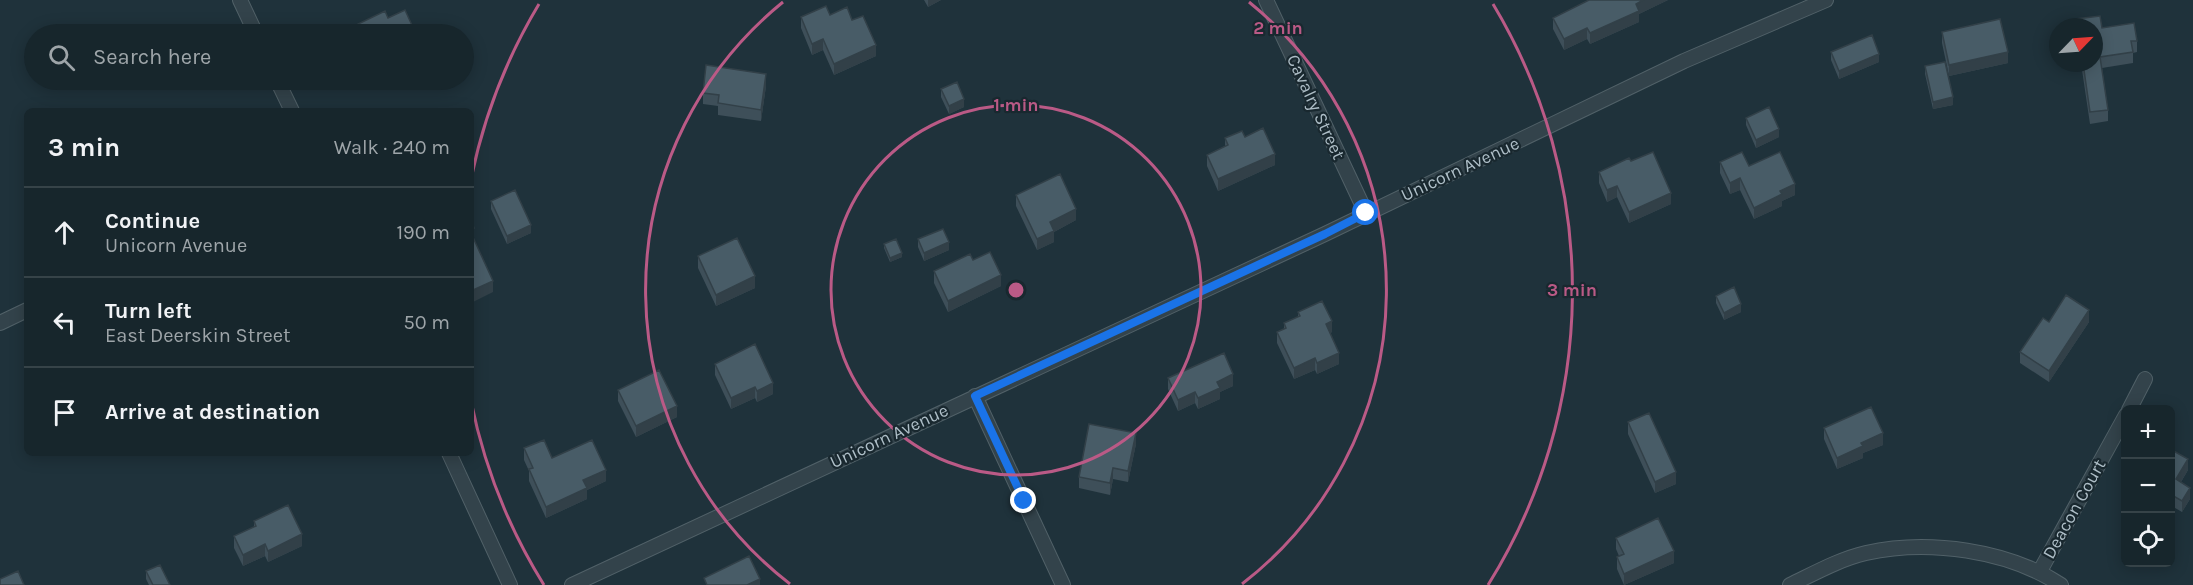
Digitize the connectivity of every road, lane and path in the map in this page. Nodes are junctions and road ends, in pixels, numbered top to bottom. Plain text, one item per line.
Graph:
1 (240, 0) edge
2 (1266, 0) edge
3 (1826, 0) edge
4 (251, 24) edge
5 (282, 90) edge
6 (291, 108) edge
7 (1366, 213) junction
8 (24, 311) edge
9 (0, 323) edge
10 (2145, 379) dead end
11 (975, 396) junction
12 (2132, 405) edge
13 (2121, 424) edge
14 (450, 456) edge
15 (2040, 571) junction
16 (510, 585) edge
17 (572, 585) edge
18 (1064, 585) edge
19 (1790, 585) edge
20 (2061, 585) edge

1 - 4 street
2 - 7 street, Cavalry Street
3 - 7 street, Unicorn Avenue
5 - 6 street
7 - 11 street, Unicorn Avenue
8 - 9 street
10 - 12 street
11 - 17 street, Unicorn Avenue
11 - 18 street
13 - 15 street, Deacon Court
14 - 16 street
15 - 19 street
15 - 20 street

